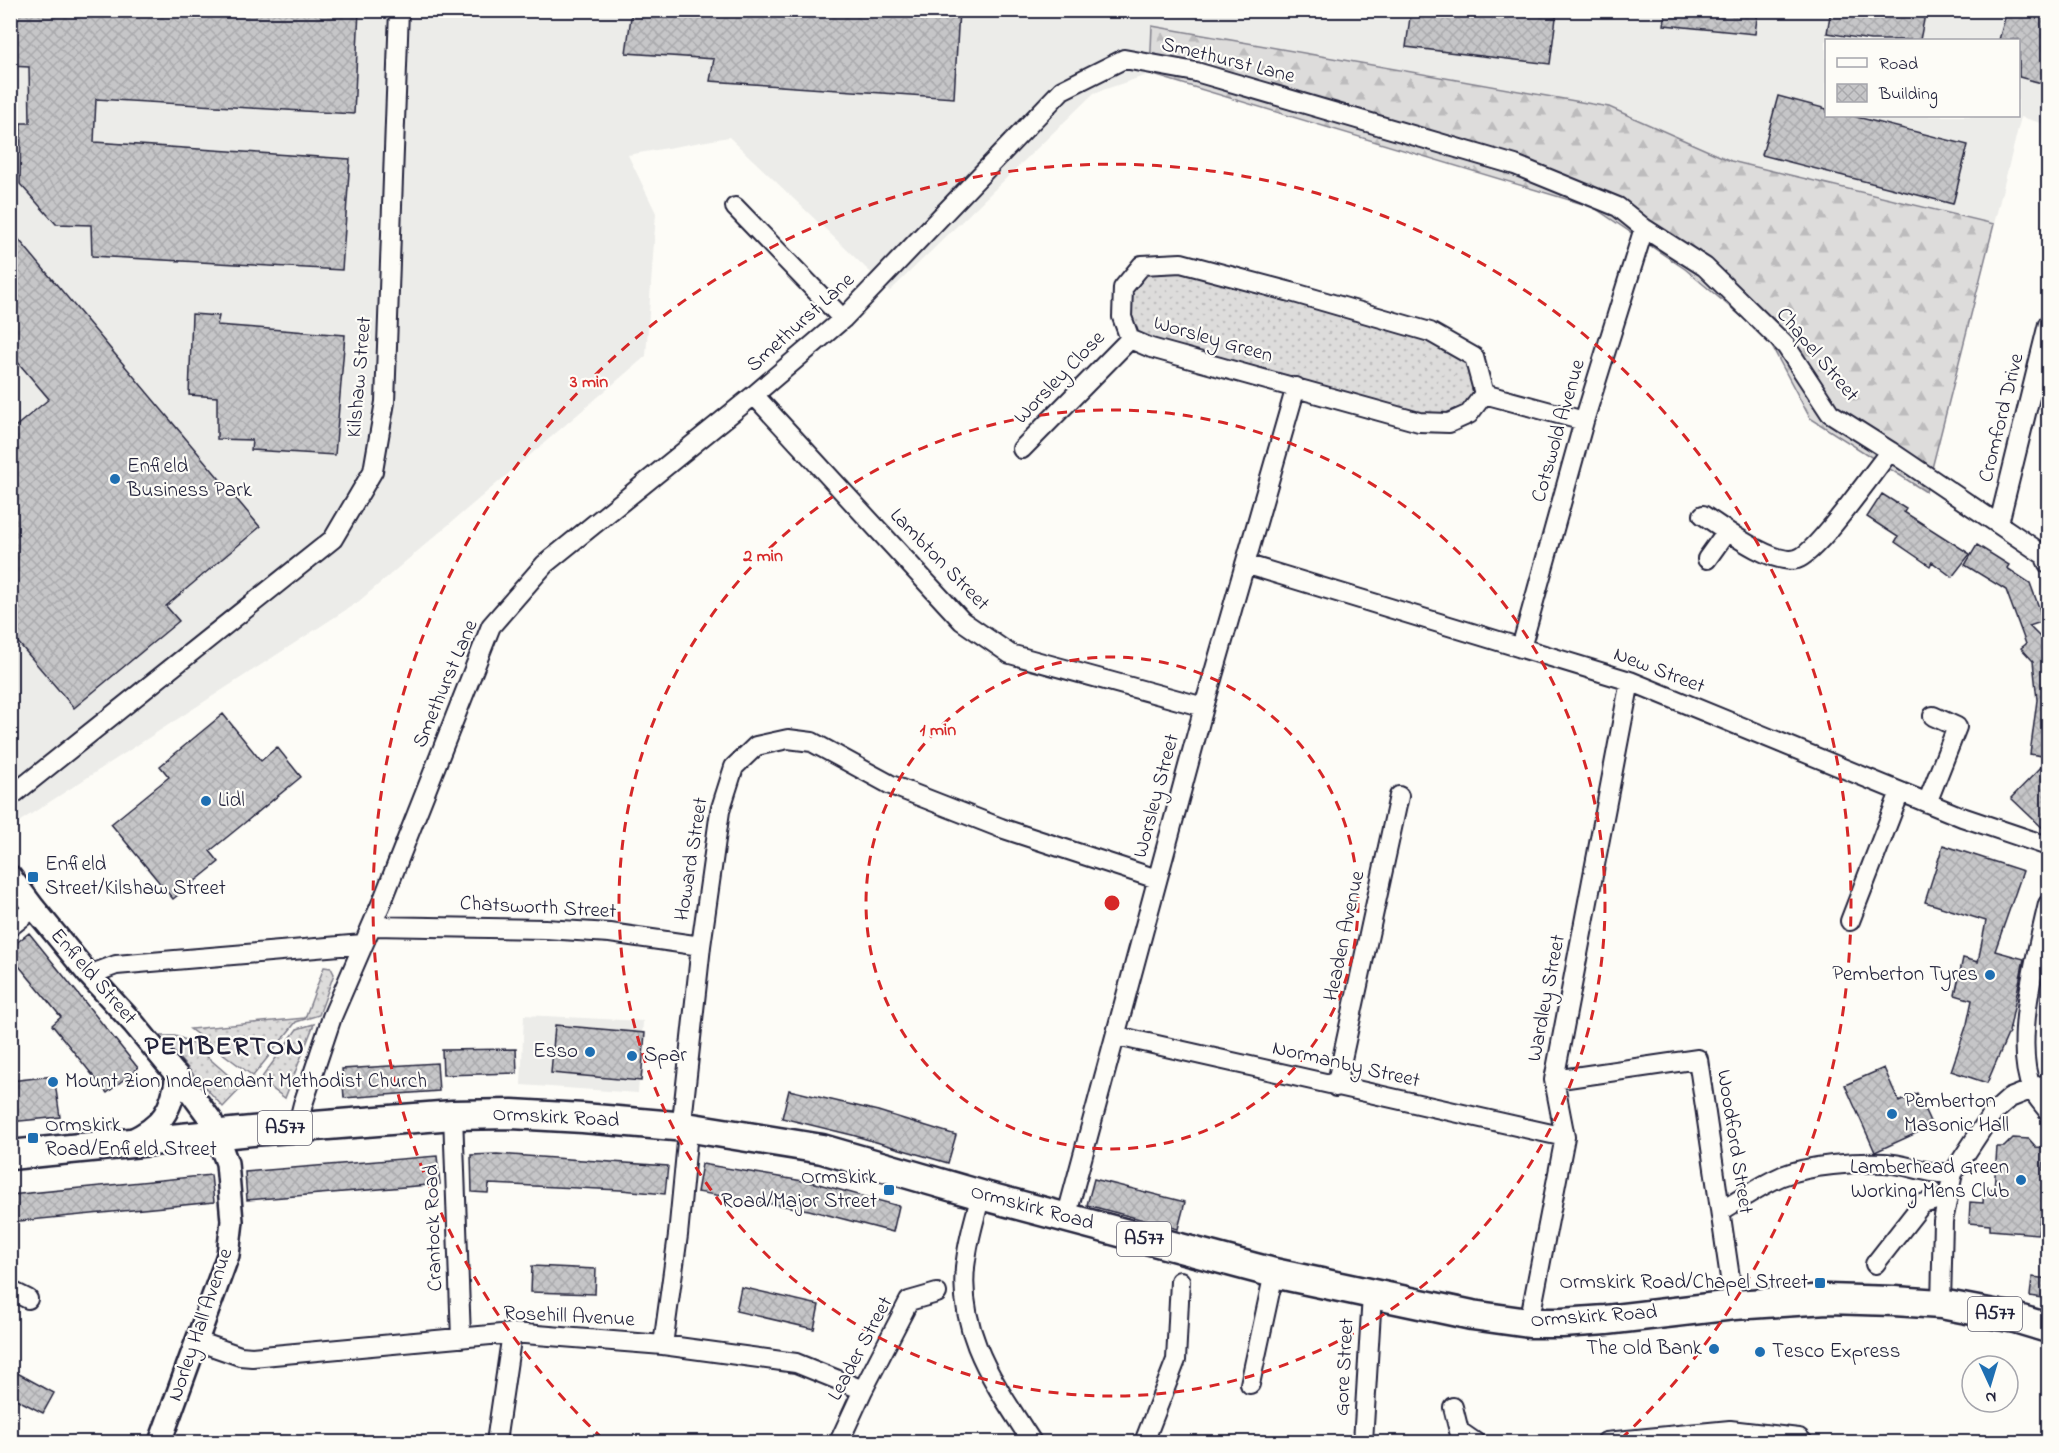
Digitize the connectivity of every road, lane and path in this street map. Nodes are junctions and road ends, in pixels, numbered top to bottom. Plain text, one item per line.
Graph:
1 (399, 10) edge
2 (735, 207) dead end
3 (1644, 228) junction
4 (843, 319) junction
5 (2049, 324) edge
6 (1130, 339) junction
7 (2042, 381) edge
8 (1296, 387) junction
9 (1484, 394) junction
10 (754, 395) junction
11 (1584, 421) junction
12 (1022, 449) dead end
13 (1890, 451) junction
14 (1703, 515) dead end
15 (1999, 523) junction
16 (1727, 531) junction
17 (1707, 559) dead end
18 (1245, 564) junction
19 (2049, 564) edge
20 (1521, 648) junction
21 (1630, 681) junction
22 (1204, 707) junction
23 (1933, 716) dead end
24 (1900, 792) junction
25 (1399, 796) dead end
26 (10, 797) edge
27 (1927, 803) junction
28 (2049, 846) edge
29 (10, 876) edge
30 (1157, 879) junction
31 (2049, 904) edge
32 (34, 908) junction
33 (1850, 921) dead end
34 (372, 926) junction
35 (10, 927) edge
36 (363, 944) junction
37 (701, 945) junction
38 (89, 975) junction
39 (1117, 1036) junction
40 (177, 1075) junction
41 (1554, 1080) junction
42 (2041, 1086) edge
43 (1336, 1087) junction
44 (2049, 1111) edge
45 (453, 1115) junction
46 (303, 1127) junction
47 (686, 1127) junction
48 (218, 1135) junction
49 (1565, 1137) junction
50 (124, 1143) junction
51 (10, 1155) edge
52 (1953, 1173) junction
53 (981, 1195) junction
54 (1947, 1197) junction
55 (1722, 1211) junction
56 (1066, 1218) junction
57 (1875, 1264) dead end
58 (1274, 1273) junction
59 (1180, 1281) dead end
60 (10, 1290) edge
61 (938, 1293) dead end
62 (1372, 1295) junction
63 (28, 1299) dead end
64 (1941, 1304) junction
65 (1734, 1305) junction
66 (1528, 1323) junction
67 (2049, 1328) edge
68 (512, 1333) junction
69 (461, 1338) junction
70 (197, 1341) junction
71 (663, 1345) junction
72 (1250, 1384) dead end
73 (863, 1390) junction
74 (1454, 1407) dead end
75 (1025, 1440) edge
76 (160, 1443) edge
77 (496, 1443) edge
78 (839, 1443) edge
79 (1144, 1443) edge
80 (1363, 1443) edge
81 (1475, 1443) edge
82 (1606, 1443) edge
83 (1803, 1443) edge

1 - 26 street, Kilshaw Street
2 - 4 street
3 - 4 street, Smethurst Lane
3 - 11 street, Cotswold Avenue
3 - 13 street, Chapel Street
4 - 10 street, Smethurst Lane
5 - 7 street, Cromford Drive
6 - 8 street, Worsley Green
6 - 9 street, Worsley Green
6 - 12 street, Worsley Close
7 - 15 street, Cromford Drive
8 - 9 street, Worsley Green
8 - 18 street, Worsley Street
9 - 11 street
10 - 22 street, Lambton Street
10 - 34 street, Smethurst Lane
11 - 20 street, Cotswold Avenue
13 - 15 street, Chapel Street
13 - 16 street
14 - 16 street
15 - 19 street, Chapel Street
16 - 17 street
18 - 20 street, New Street
18 - 22 street, Worsley Street
20 - 21 street, New Street
21 - 24 street, New Street
21 - 41 street, Wardley Street
22 - 30 street, Worsley Street
23 - 27 street
24 - 27 street, New Street
24 - 33 street
25 - 43 street, Headen Avenue
27 - 28 street, New Street
29 - 32 street, Enfield Street
30 - 37 street, Howard Street
30 - 39 street, Worsley Street
31 - 42 street
32 - 35 street
32 - 38 street, Enfield Street
34 - 36 street, Smethurst Lane
34 - 37 street, Chatsworth Street
36 - 38 street
36 - 46 street, Smethurst Lane
37 - 47 street, Howard Street
38 - 40 street, Enfield Street
39 - 43 street, Normanby Street
39 - 56 street, Worsley Street
40 - 48 street, Enfield Street
40 - 50 street
41 - 49 street, Wardley Street
41 - 55 street, Woodford Street
42 - 44 street
42 - 52 street
43 - 49 street, Normanby Street
45 - 46 highway, Ormskirk Road / A577
45 - 47 highway, Ormskirk Road / A577
45 - 69 street, Crantock Road
46 - 48 highway, Ormskirk Road / A577
47 - 53 highway, Ormskirk Road / A577
47 - 71 street, Howard Street
48 - 50 highway, Ormskirk Road / A577
48 - 70 street, Norley Hall Avenue
49 - 66 street, Wardley Street
50 - 51 highway, Ormskirk Road / A577
52 - 54 street
52 - 55 street
53 - 56 highway, Ormskirk Road / A577
53 - 75 street
54 - 57 street
54 - 64 street
55 - 65 street, Woodford Street
56 - 58 highway, Ormskirk Road / A577
58 - 62 highway, Ormskirk Road / A577
58 - 72 street
59 - 79 street
60 - 63 street
61 - 73 street, Leader Street
62 - 66 highway, Ormskirk Road / A577
62 - 80 street, Gore Street
64 - 65 highway, Ormskirk Road / A577
64 - 67 highway, Ormskirk Road / A577
65 - 66 highway, Ormskirk Road / A577
68 - 69 street, Rosehill Avenue
68 - 71 street, Rosehill Avenue
68 - 77 street
69 - 70 street, Rosehill Avenue
70 - 76 street, Norley Hall Avenue
71 - 73 street, Rosehill Avenue
73 - 78 street, Leader Street
74 - 81 street
82 - 83 street

